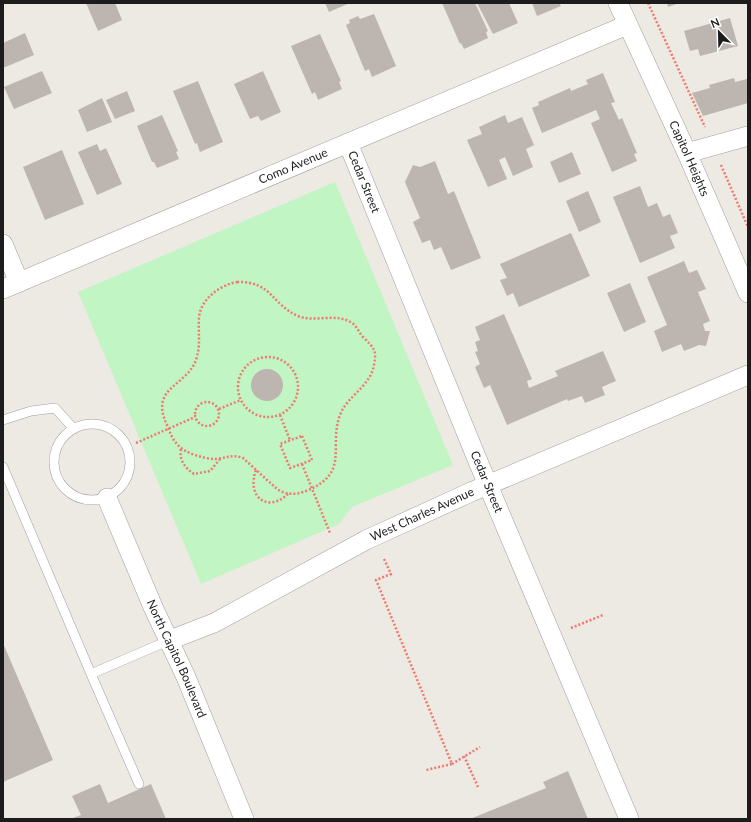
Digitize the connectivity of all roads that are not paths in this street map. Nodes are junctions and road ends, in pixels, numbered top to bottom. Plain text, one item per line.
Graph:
1 (618, 3) edge
2 (627, 25) junction
3 (748, 136) edge
4 (348, 143) junction
5 (687, 153) junction
6 (3, 244) edge
7 (11, 286) edge
8 (748, 293) edge
9 (748, 375) edge
10 (3, 420) edge
11 (74, 429) junction
12 (3, 467) edge
13 (488, 485) junction
14 (107, 498) junction
15 (170, 640) junction
16 (91, 674) junction
17 (139, 784) dead end
18 (244, 819) edge
19 (629, 819) edge

1 - 2 street, Capitol Heights
2 - 4 street, Como Avenue
2 - 5 street, Capitol Heights
3 - 5 street
4 - 7 street, Como Avenue
4 - 13 street, Cedar Street
5 - 8 street, Capitol Heights
6 - 7 street
9 - 13 street, West Charles Avenue
10 - 11 lane
11 - 14 lane
11 - 14 lane
12 - 16 lane
13 - 15 street, West Charles Avenue
13 - 19 street, Cedar Street
14 - 15 street, North Capitol Boulevard
15 - 16 lane
15 - 18 street, North Capitol Boulevard
16 - 17 lane

